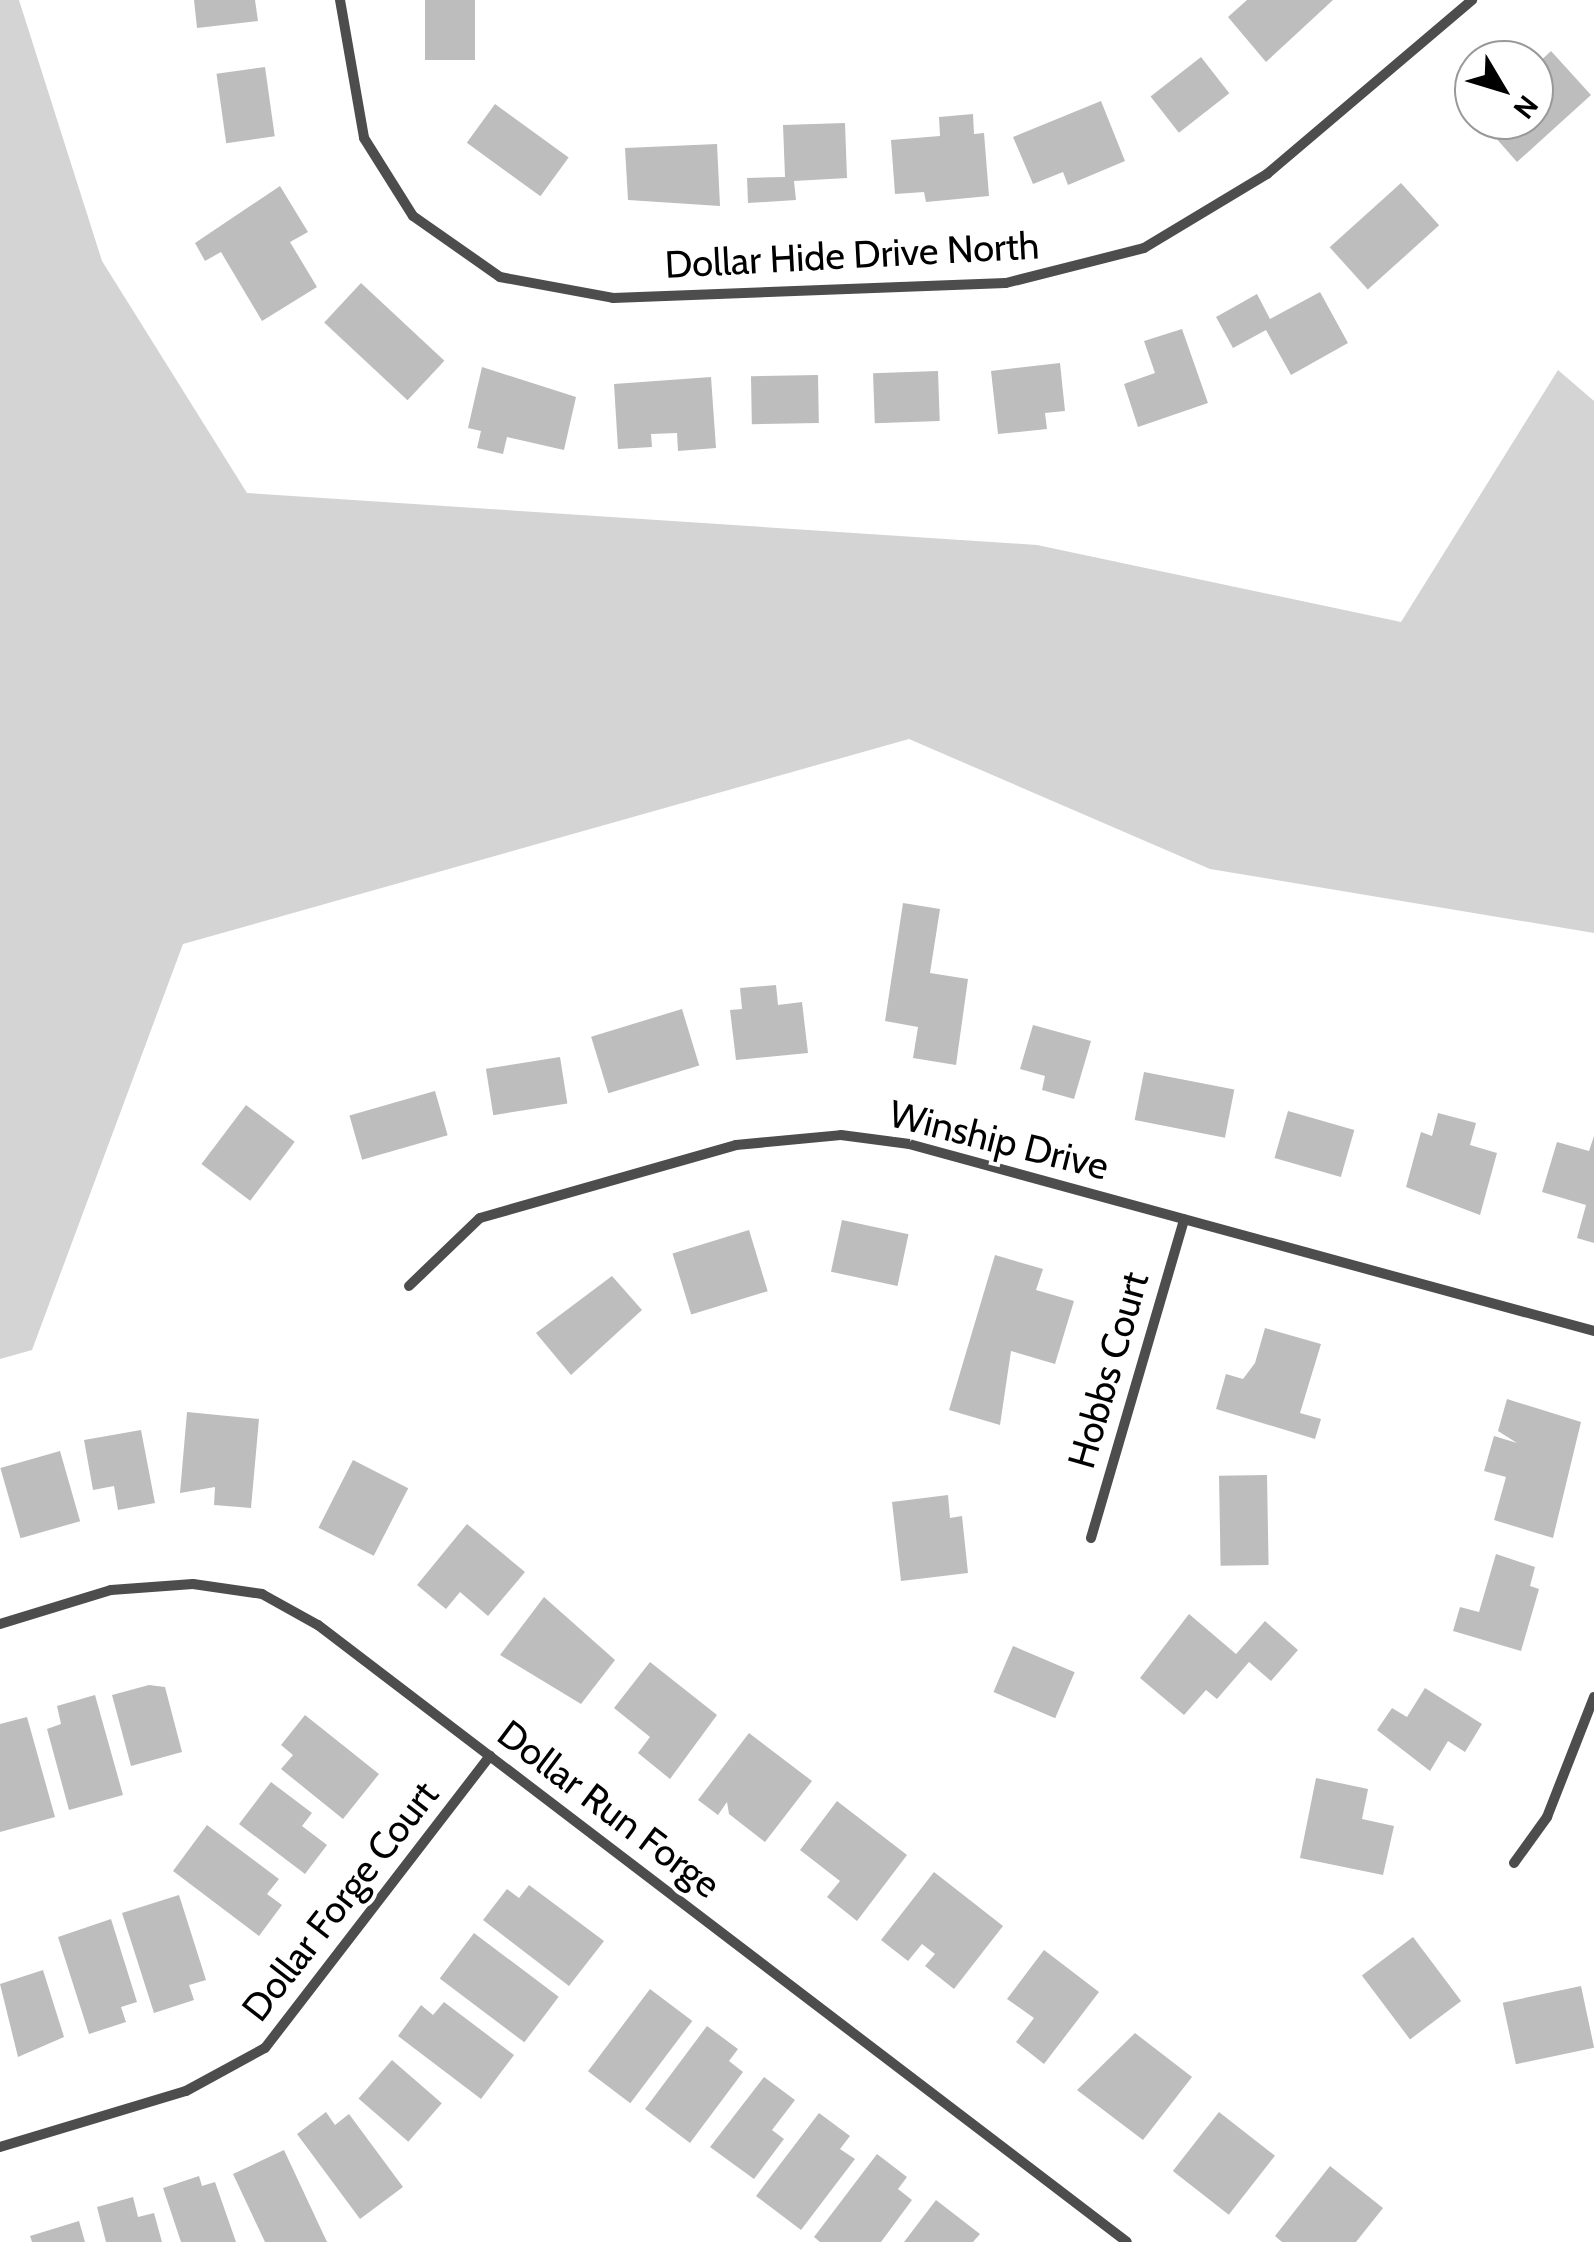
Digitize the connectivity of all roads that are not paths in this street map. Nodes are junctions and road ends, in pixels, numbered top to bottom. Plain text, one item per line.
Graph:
1 (340, 0) edge
2 (1472, 0) edge
3 (1184, 1219) junction
4 (410, 1286) dead end
5 (1594, 1331) edge
6 (1091, 1538) dead end
7 (0, 1624) edge
8 (1594, 1697) edge
9 (490, 1756) junction
10 (1514, 1863) dead end
11 (0, 2147) edge
12 (1127, 2242) edge

1 - 2 street, Dollar Hide Drive North
3 - 4 street, Winship Drive
3 - 5 street, Winship Drive
3 - 6 street, Hobbs Court
7 - 9 street, Dollar Run Forge
8 - 10 street
9 - 11 street, Dollar Forge Court
9 - 12 street, Dollar Run Forge

